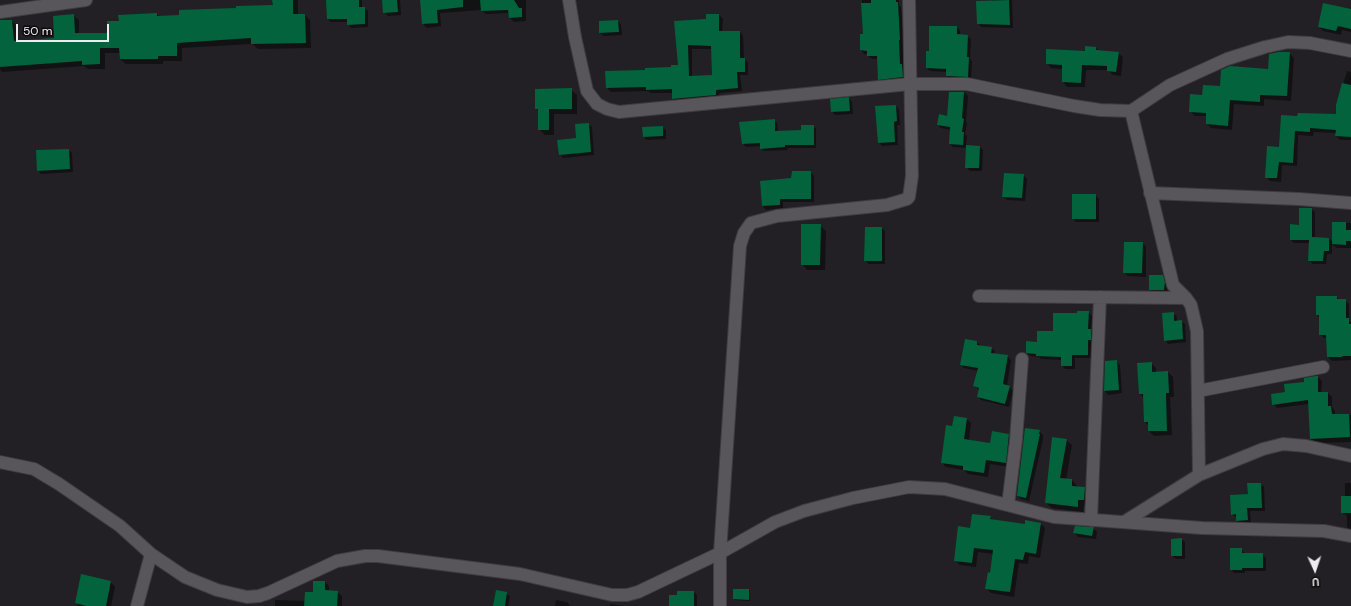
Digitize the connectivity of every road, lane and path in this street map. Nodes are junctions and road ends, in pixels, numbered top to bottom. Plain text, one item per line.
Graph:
1 (86, 0) edge
2 (569, 0) edge
3 (909, 0) edge
4 (0, 12) edge
5 (1351, 50) edge
6 (910, 84) junction
7 (1131, 111) junction
8 (1150, 193) junction
9 (1351, 204) edge
10 (979, 296) dead end
11 (1100, 297) junction
12 (1186, 298) junction
13 (1022, 359) dead end
14 (1323, 368) dead end
15 (1198, 391) junction
16 (1351, 456) edge
17 (0, 462) edge
18 (1199, 475) junction
19 (1008, 506) junction
20 (1091, 520) junction
21 (1124, 522) junction
22 (1351, 536) edge
23 (720, 553) junction
24 (151, 554) junction
25 (137, 606) edge
26 (720, 606) edge

1 - 4 street
2 - 6 street
3 - 6 street
5 - 7 street
6 - 7 street
6 - 23 street
7 - 8 street
8 - 9 street
8 - 12 street
10 - 11 street
11 - 12 street
11 - 20 street
12 - 15 street
13 - 19 street
14 - 15 street
15 - 18 street
16 - 18 street
17 - 24 street
18 - 21 street
19 - 20 street
19 - 23 street
20 - 21 street
21 - 22 street
23 - 24 street
23 - 26 street
24 - 25 street

